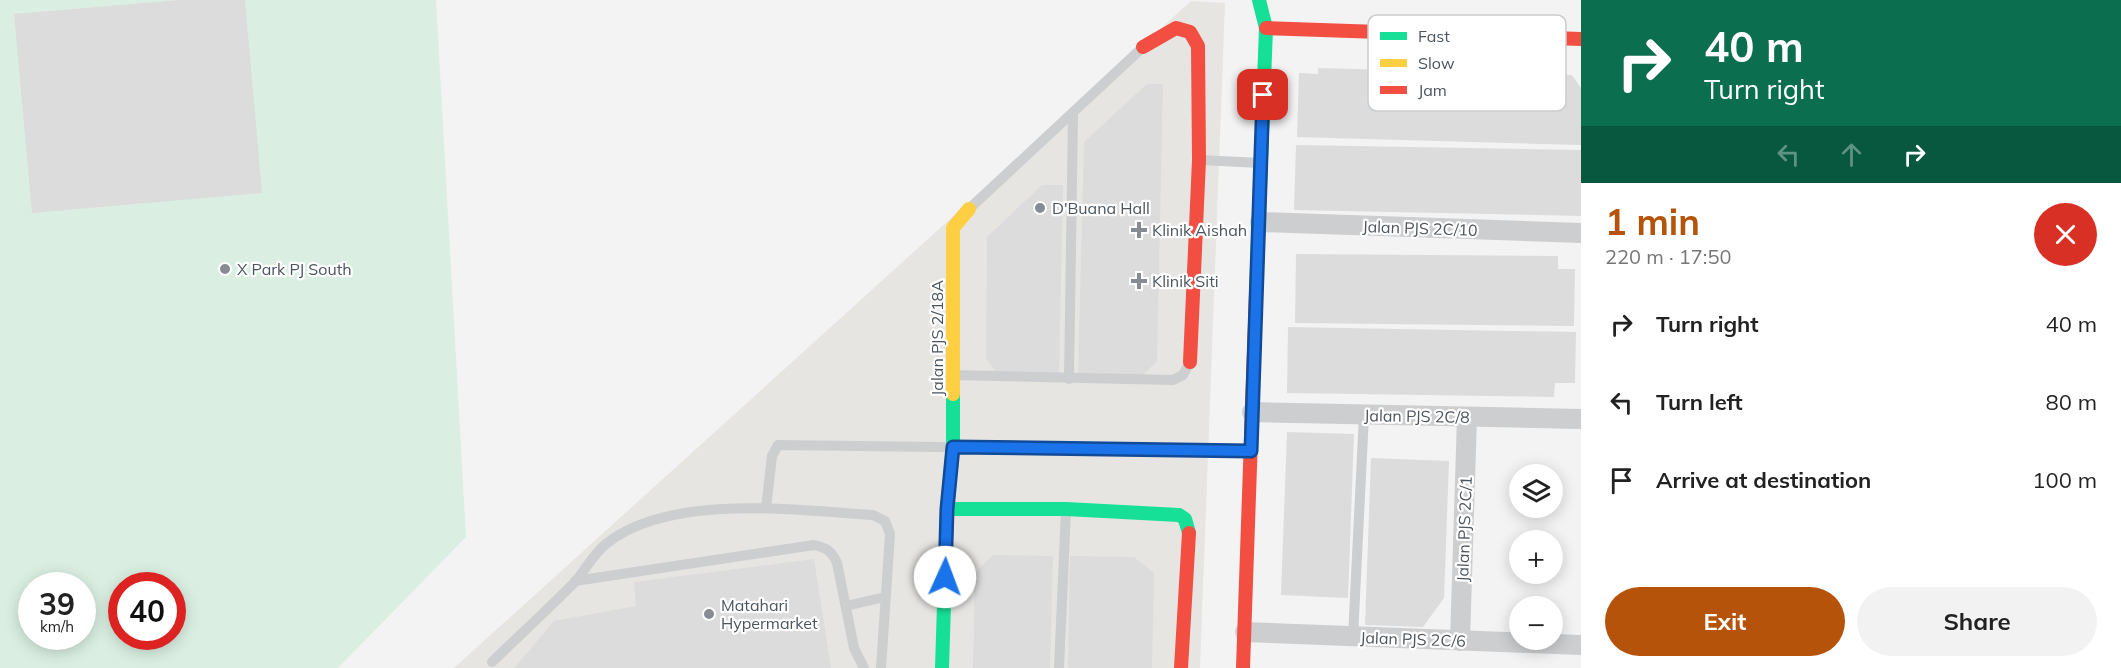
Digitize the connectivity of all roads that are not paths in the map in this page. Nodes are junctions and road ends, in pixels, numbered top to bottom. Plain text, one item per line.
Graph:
1 (1259, 0) edge
2 (1277, 9) dead end
3 (1266, 28) junction
4 (1368, 32) edge
5 (1566, 38) edge
6 (1581, 39) edge
7 (1143, 47) joint
8 (1073, 115) junction
9 (1198, 160) junction
10 (1261, 163) junction
11 (969, 209) joint
12 (1260, 222) junction
13 (1581, 233) edge
14 (1190, 362) joint
15 (954, 375) junction
16 (1069, 379) junction
17 (1252, 412) junction
18 (1364, 415) junction
19 (1467, 417) junction
20 (1581, 419) edge
21 (953, 447) junction
22 (1251, 451) junction
23 (766, 508) junction
24 (947, 509) junction
25 (1066, 509) junction
26 (575, 581) junction
27 (885, 597) junction
28 (846, 606) junction
29 (1245, 632) junction
30 (1353, 637) junction
31 (1460, 641) junction
32 (1581, 645) edge
33 (492, 662) dead end
34 (864, 668) edge
35 (881, 668) edge
36 (942, 668) edge
37 (1059, 668) edge
38 (1181, 668) edge
39 (1244, 668) edge

1 - 3 street
2 - 3 street
3 - 4 street
3 - 10 street
5 - 6 street
7 - 8 lane
7 - 9 street
8 - 11 lane
8 - 16 lane
9 - 10 lane
9 - 14 street
10 - 12 street
11 - 15 street, Jalan PJS 2/18A
12 - 13 street, Jalan PJS 2C/10
12 - 17 street
14 - 16 lane
15 - 16 lane
15 - 21 street, Jalan PJS 2/18A
17 - 18 street, Jalan PJS 2C/8
17 - 22 street
18 - 19 street, Jalan PJS 2C/8
18 - 30 lane
19 - 20 street, Jalan PJS 2C/8
19 - 31 street, Jalan PJS 2C/1
21 - 22 lane
21 - 23 lane
21 - 24 street, Jalan PJS 2/18A
22 - 29 street
23 - 26 lane
23 - 27 lane
24 - 25 street
24 - 36 street, Jalan PJS 2/18A
25 - 37 lane
25 - 38 street
26 - 28 lane
26 - 33 lane
27 - 28 lane
27 - 35 lane
28 - 34 lane
29 - 30 street, Jalan PJS 2C/6
29 - 39 street
30 - 31 street, Jalan PJS 2C/6
31 - 32 street, Jalan PJS 2C/6

